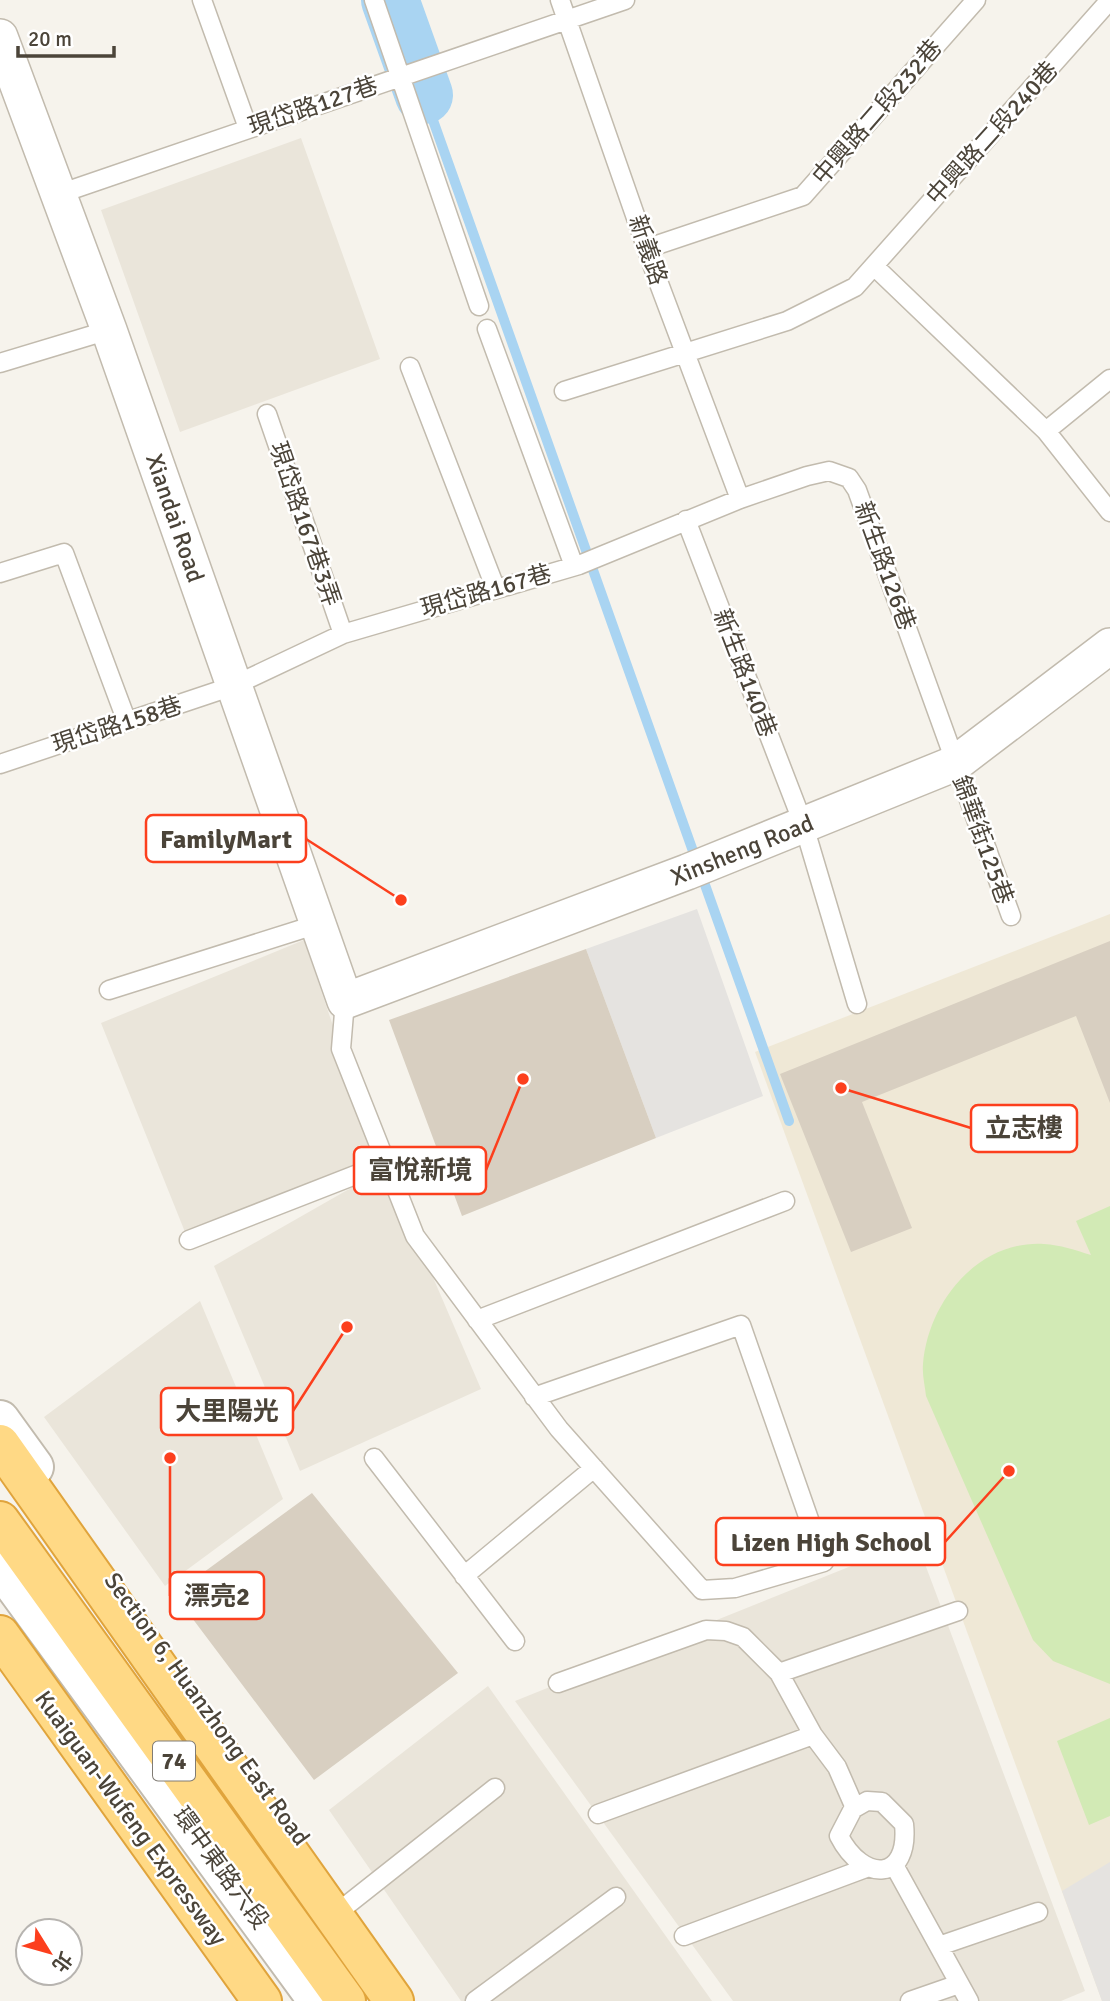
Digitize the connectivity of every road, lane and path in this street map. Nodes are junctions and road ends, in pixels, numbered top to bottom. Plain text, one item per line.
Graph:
1 (202, 0) edge
2 (374, 0) edge
3 (560, 0) edge
4 (625, 0) edge
5 (976, 0) edge
6 (1110, 0) edge
7 (567, 19) junction
8 (0, 37) edge
9 (400, 75) junction
10 (248, 128) junction
11 (59, 194) junction
12 (648, 248) junction
13 (874, 266) junction
14 (479, 306) dead end
15 (487, 329) dead end
16 (109, 330) junction
17 (686, 354) junction
18 (0, 363) edge
19 (410, 367) dead end
20 (1110, 379) edge
21 (564, 391) dead end
22 (267, 414) dead end
23 (1046, 430) junction
24 (740, 499) junction
25 (1110, 512) edge
26 (686, 520) junction
27 (577, 565) junction
28 (0, 573) edge
29 (495, 587) junction
30 (343, 634) junction
31 (1110, 647) edge
32 (233, 686) junction
33 (127, 722) junction
34 (956, 763) junction
35 (0, 764) edge
36 (804, 826) junction
37 (1011, 916) dead end
38 (318, 924) junction
39 (109, 990) dead end
40 (345, 1001) junction
41 (857, 1004) dead end
42 (386, 1163) junction
43 (785, 1201) dead end
44 (189, 1240) dead end
45 (477, 1320) junction
46 (534, 1397) junction
47 (0, 1420) edge
48 (0, 1444) edge
49 (373, 1458) dead end
50 (594, 1468) junction
51 (0, 1521) edge
52 (0, 1566) edge
53 (464, 1576) junction
54 (958, 1611) dead end
55 (0, 1634) edge
56 (515, 1641) dead end
57 (779, 1673) junction
58 (558, 1683) dead end
59 (813, 1735) junction
60 (495, 1788) dead end
61 (855, 1808) junction
62 (598, 1814) dead end
63 (894, 1865) junction
64 (866, 1868) junction
65 (616, 1897) dead end
66 (346, 1905) junction
67 (1038, 1912) dead end
68 (684, 1936) dead end
69 (939, 1946) junction
70 (960, 1984) junction
71 (262, 2001) edge
72 (318, 2001) edge
73 (346, 2001) edge
74 (394, 2001) edge
75 (411, 2001) edge
76 (475, 2001) edge
77 (910, 2001) edge
78 (969, 2001) edge

1 - 10 lane
2 - 9 lane
3 - 7 lane, 新義路
4 - 7 lane, 現岱路127巷
5 - 12 lane, 中興路二段232巷
6 - 13 lane, 中興路二段240巷
7 - 9 lane, 現岱路127巷
7 - 12 lane, 新義路
8 - 11 street, Xiandai Road
9 - 10 lane, 現岱路127巷
9 - 14 lane
10 - 11 lane, 現岱路127巷
11 - 16 street, Xiandai Road
12 - 17 lane, 新義路
13 - 17 lane, 中興路二段240巷
13 - 23 lane
15 - 27 lane
16 - 18 lane
16 - 32 street, Xiandai Road
17 - 21 lane, 中興路二段240巷
17 - 24 lane, 新義路
19 - 29 lane
20 - 23 lane
22 - 30 lane, 現岱路167巷3弄
23 - 25 lane
24 - 26 lane, 現岱路167巷
24 - 34 lane, 新生路126巷
26 - 27 lane, 現岱路167巷
26 - 36 lane, 新生路140巷
27 - 29 lane, 現岱路167巷
28 - 33 lane
29 - 30 lane, 現岱路167巷
30 - 32 lane, 現岱路167巷
31 - 34 street, Xinsheng Road
32 - 33 lane, 現岱路158巷
32 - 38 street, Xiandai Road
33 - 35 lane, 現岱路158巷
34 - 36 street, Xinsheng Road
34 - 37 lane, 錦華街125巷
36 - 40 street, Xinsheng Road
36 - 41 lane, 新生路140巷
38 - 39 lane
38 - 40 street, Xiandai Road
40 - 42 lane
42 - 44 lane
42 - 45 lane
43 - 45 lane
45 - 46 lane
46 - 50 lane
46 - 50 lane
47 - 66 street, Section 6, Huanzhong East Road
48 - 74 highway
49 - 53 lane
50 - 53 lane
51 - 73 highway, 74
52 - 72 street, 環中東路六段
53 - 56 lane
54 - 57 lane
55 - 71 highway, Kuaiguan-Wufeng Expressway
57 - 58 lane
57 - 59 lane
59 - 61 lane
59 - 62 lane
60 - 66 lane
61 - 63 lane
61 - 64 lane
63 - 64 lane
63 - 69 lane
64 - 68 lane
65 - 76 lane
66 - 75 street, Section 6, Huanzhong East Road
67 - 69 lane
69 - 70 lane
70 - 77 lane
70 - 78 lane

